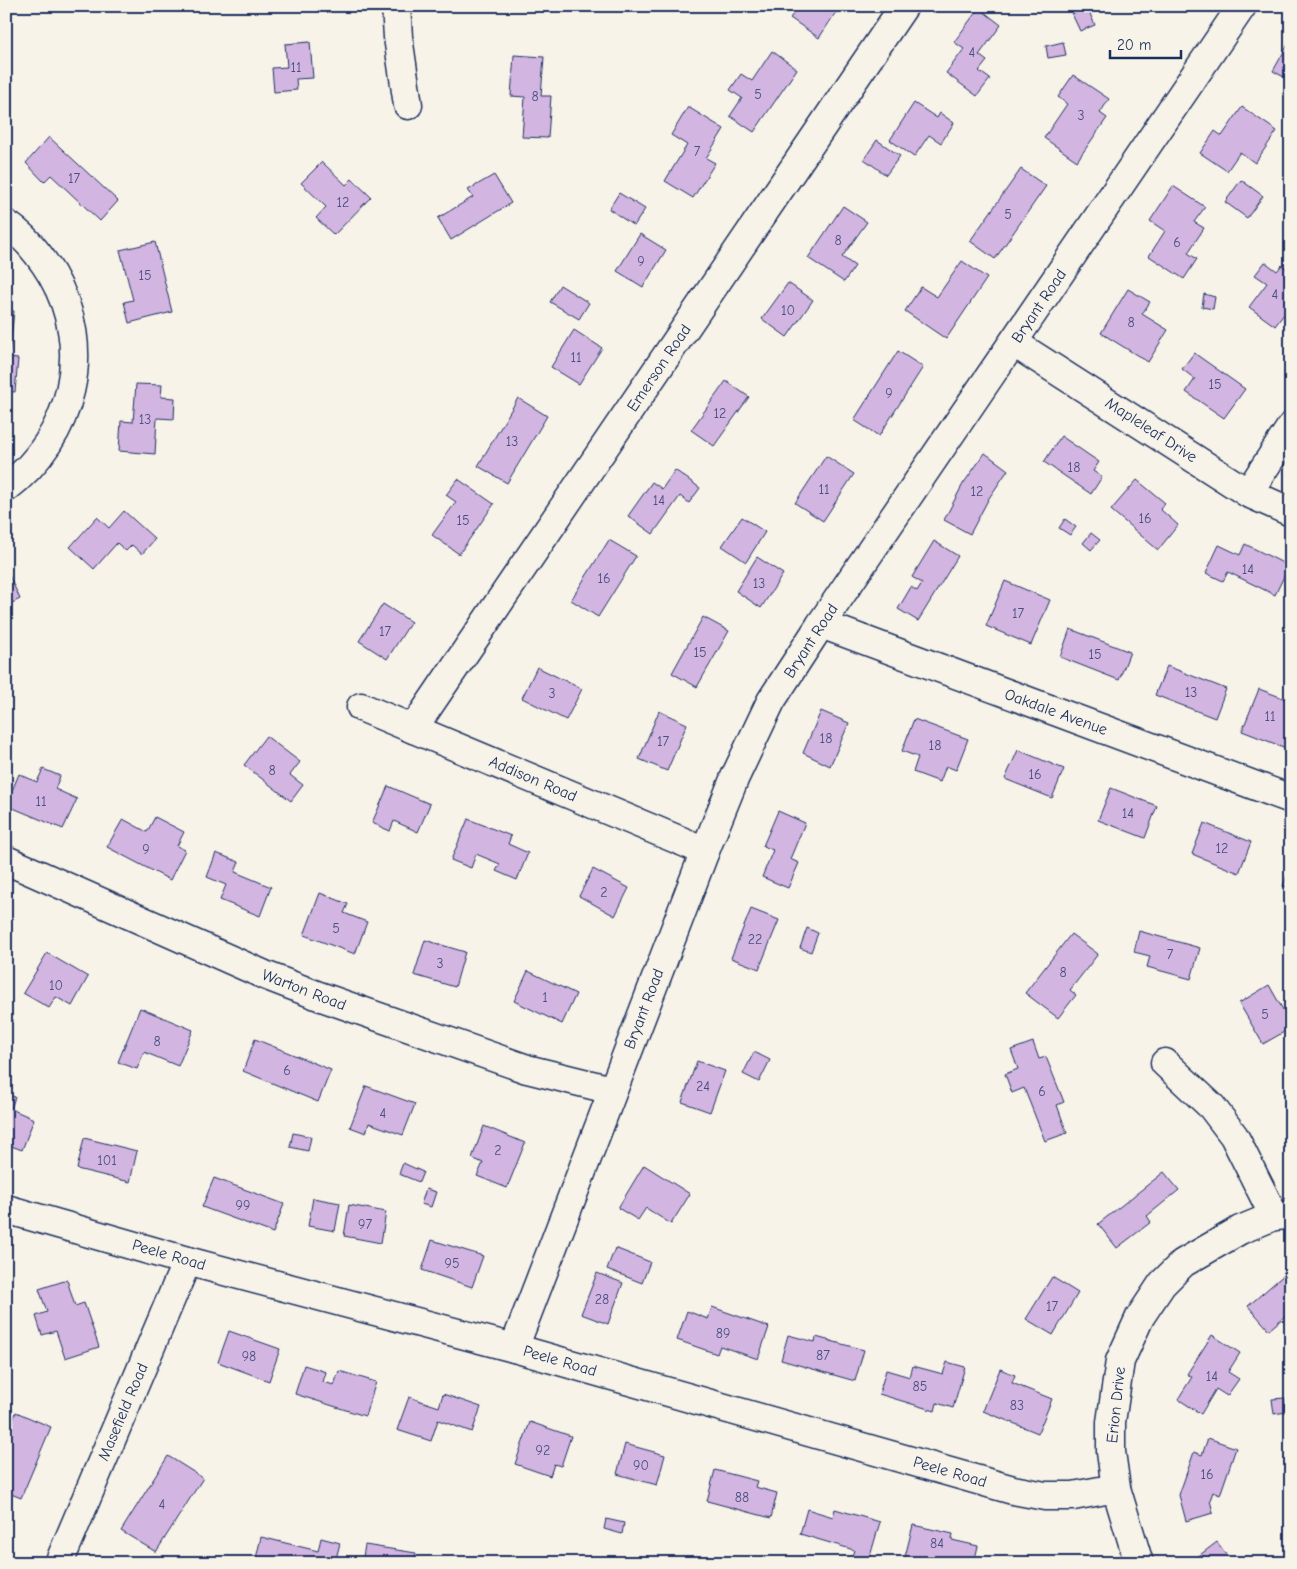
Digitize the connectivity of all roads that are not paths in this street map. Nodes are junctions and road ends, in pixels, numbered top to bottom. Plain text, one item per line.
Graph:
1 (396, 6) edge
2 (904, 6) edge
3 (1242, 6) edge
4 (408, 105) dead end
5 (6, 224) edge
6 (1014, 343) junction
7 (1291, 428) edge
8 (6, 488) edge
9 (1248, 493) junction
10 (1291, 512) edge
11 (821, 624) junction
12 (361, 707) dead end
13 (414, 729) junction
14 (1291, 799) edge
15 (705, 851) junction
16 (6, 860) edge
17 (1165, 1063) dead end
18 (612, 1090) junction
19 (6, 1209) edge
20 (1282, 1215) edge
21 (187, 1261) junction
22 (514, 1348) junction
23 (1116, 1488) junction
24 (59, 1563) edge
25 (1139, 1563) edge

1 - 4 street
2 - 13 street, Emerson Road
3 - 6 street, Bryant Road
5 - 8 street
6 - 9 street, Mapleleaf Drive
6 - 11 street, Bryant Road
7 - 9 street
9 - 10 street, Mapleleaf Drive
11 - 14 street, Oakdale Avenue
11 - 15 street, Bryant Road
12 - 13 street, Addison Road
13 - 15 street, Addison Road
15 - 18 street, Bryant Road
16 - 18 street, Warton Road
17 - 20 street
18 - 22 street, Bryant Road
19 - 21 street, Peele Road
20 - 23 street, Erion Drive
21 - 22 street, Peele Road
21 - 24 street, Masefield Road
22 - 23 street, Peele Road
23 - 25 street, Erion Drive

